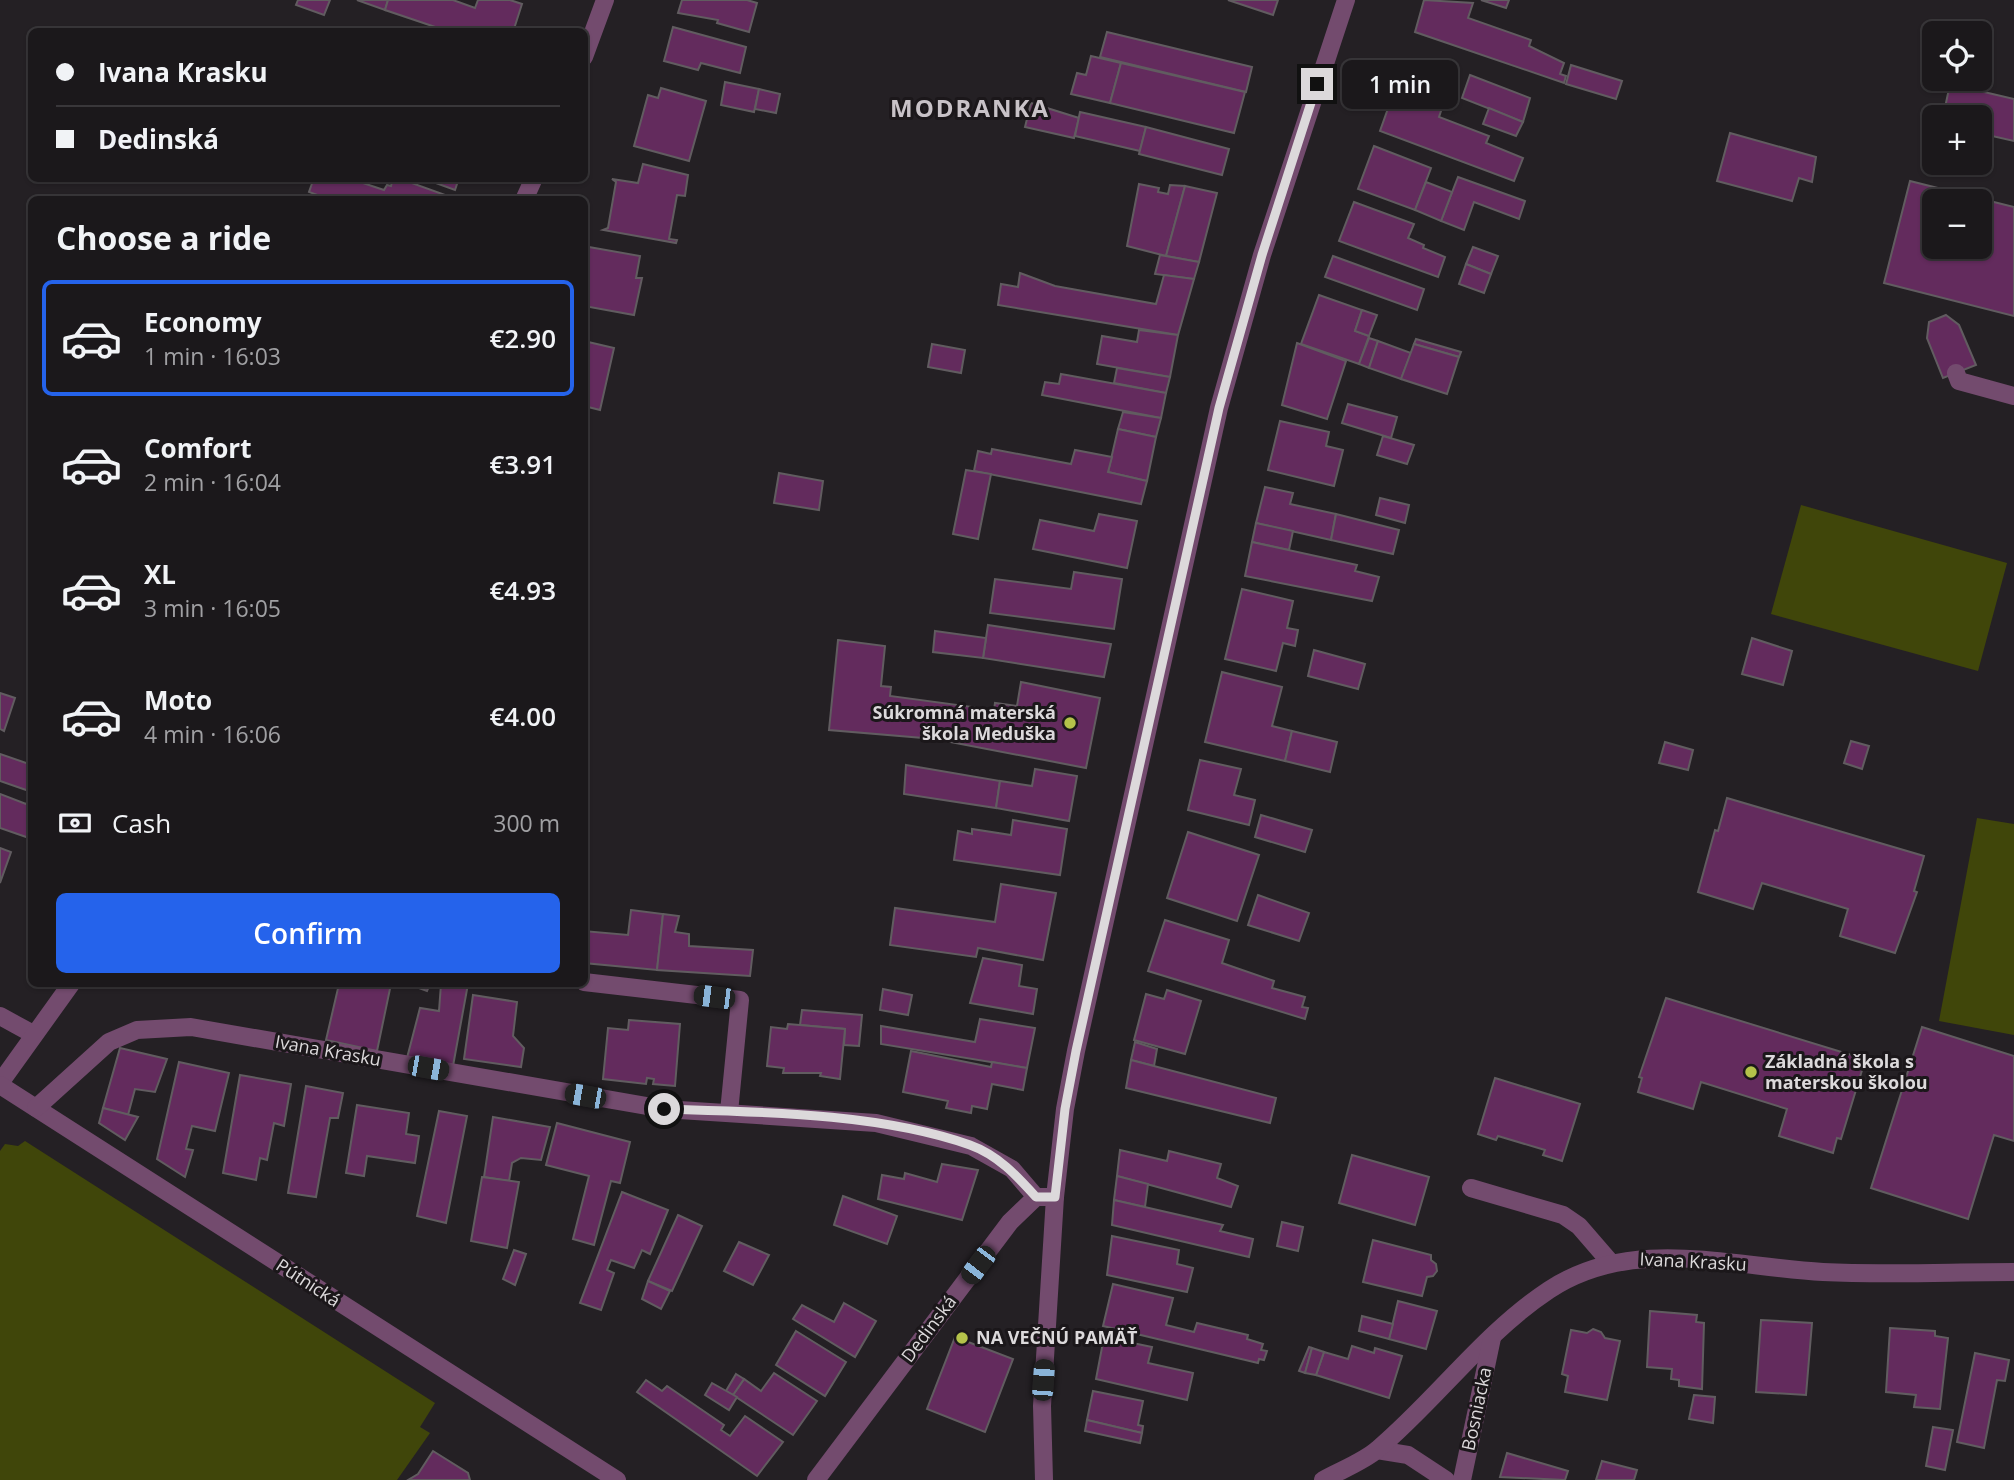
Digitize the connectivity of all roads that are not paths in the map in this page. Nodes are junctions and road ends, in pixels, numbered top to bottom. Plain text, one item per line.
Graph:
1 (605, 0) edge
2 (1346, 0) edge
3 (588, 46) edge
4 (1956, 373) dead end
5 (2014, 396) edge
6 (588, 982) edge
7 (69, 987) edge
8 (0, 1016) edge
9 (33, 1034) junction
10 (0, 1084) edge
11 (36, 1108) junction
12 (729, 1112) junction
13 (1471, 1188) dead end
14 (1036, 1197) junction
15 (1055, 1197) junction
16 (1611, 1263) junction
17 (2014, 1272) edge
18 (1492, 1338) junction
19 (1377, 1450) junction
20 (617, 1480) edge
21 (816, 1480) edge
22 (1044, 1480) edge
23 (1323, 1480) edge
24 (1446, 1480) edge
25 (1462, 1480) edge

1 - 3 street
2 - 15 street
4 - 5 street
6 - 12 street
7 - 9 street
8 - 9 street
9 - 10 street
10 - 11 street, Pútnická
11 - 12 street, Ivana Krasku
11 - 20 street, Pútnická
12 - 14 street, Ivana Krasku
13 - 16 street
14 - 15 street
14 - 21 street, Dedinská
15 - 22 street
16 - 17 street, Ivana Krasku
16 - 18 street, Ivana Krasku
18 - 19 street, Ivana Krasku
18 - 25 street, Bosniacka
19 - 23 street, Ivana Krasku
19 - 24 street

